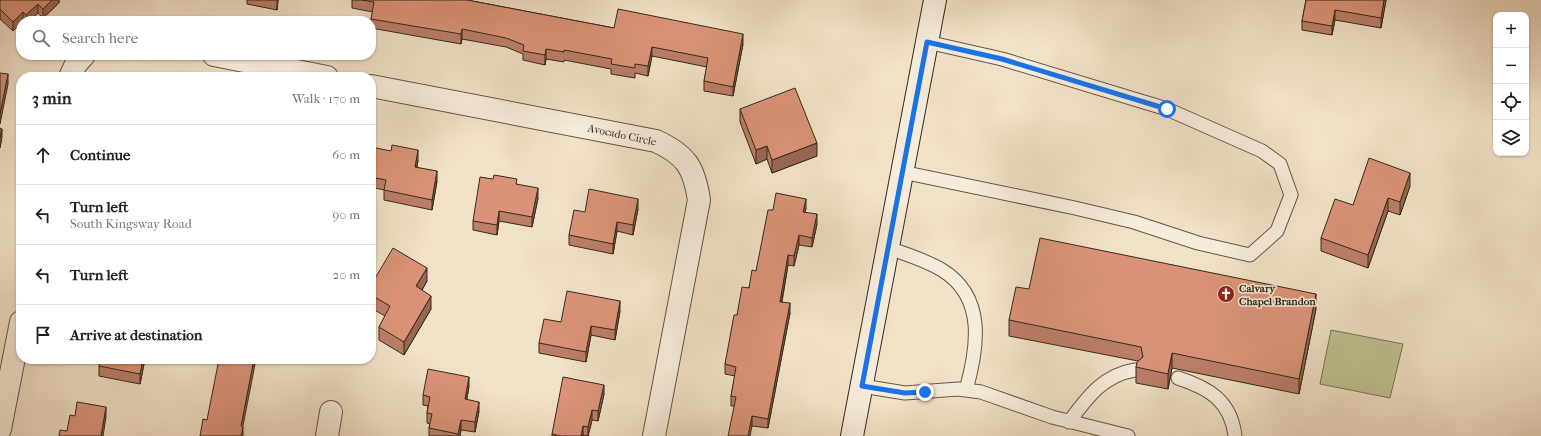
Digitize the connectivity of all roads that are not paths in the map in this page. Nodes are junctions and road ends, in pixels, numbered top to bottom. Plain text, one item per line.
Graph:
1 (935, 0) edge
2 (927, 42) junction
3 (80, 60) edge
4 (240, 60) edge
5 (72, 72) edge
6 (301, 72) edge
7 (376, 87) edge
8 (902, 172) junction
9 (888, 248) junction
10 (16, 347) edge
11 (1135, 370) dead end
12 (1178, 378) dead end
13 (862, 386) junction
14 (966, 390) junction
15 (331, 412) dead end
16 (1069, 422) junction
17 (0, 429) edge
18 (327, 436) edge
19 (654, 436) edge
20 (852, 436) edge
21 (1128, 436) edge
22 (1235, 436) edge

1 - 2 street
2 - 8 street
2 - 8 lane
3 - 5 street
4 - 6 street
7 - 19 street, Avocado Circle
8 - 9 street
9 - 13 street
9 - 14 lane
10 - 17 street
11 - 16 lane
12 - 22 lane
13 - 14 lane
13 - 20 street
14 - 16 lane
15 - 18 street
16 - 21 lane

